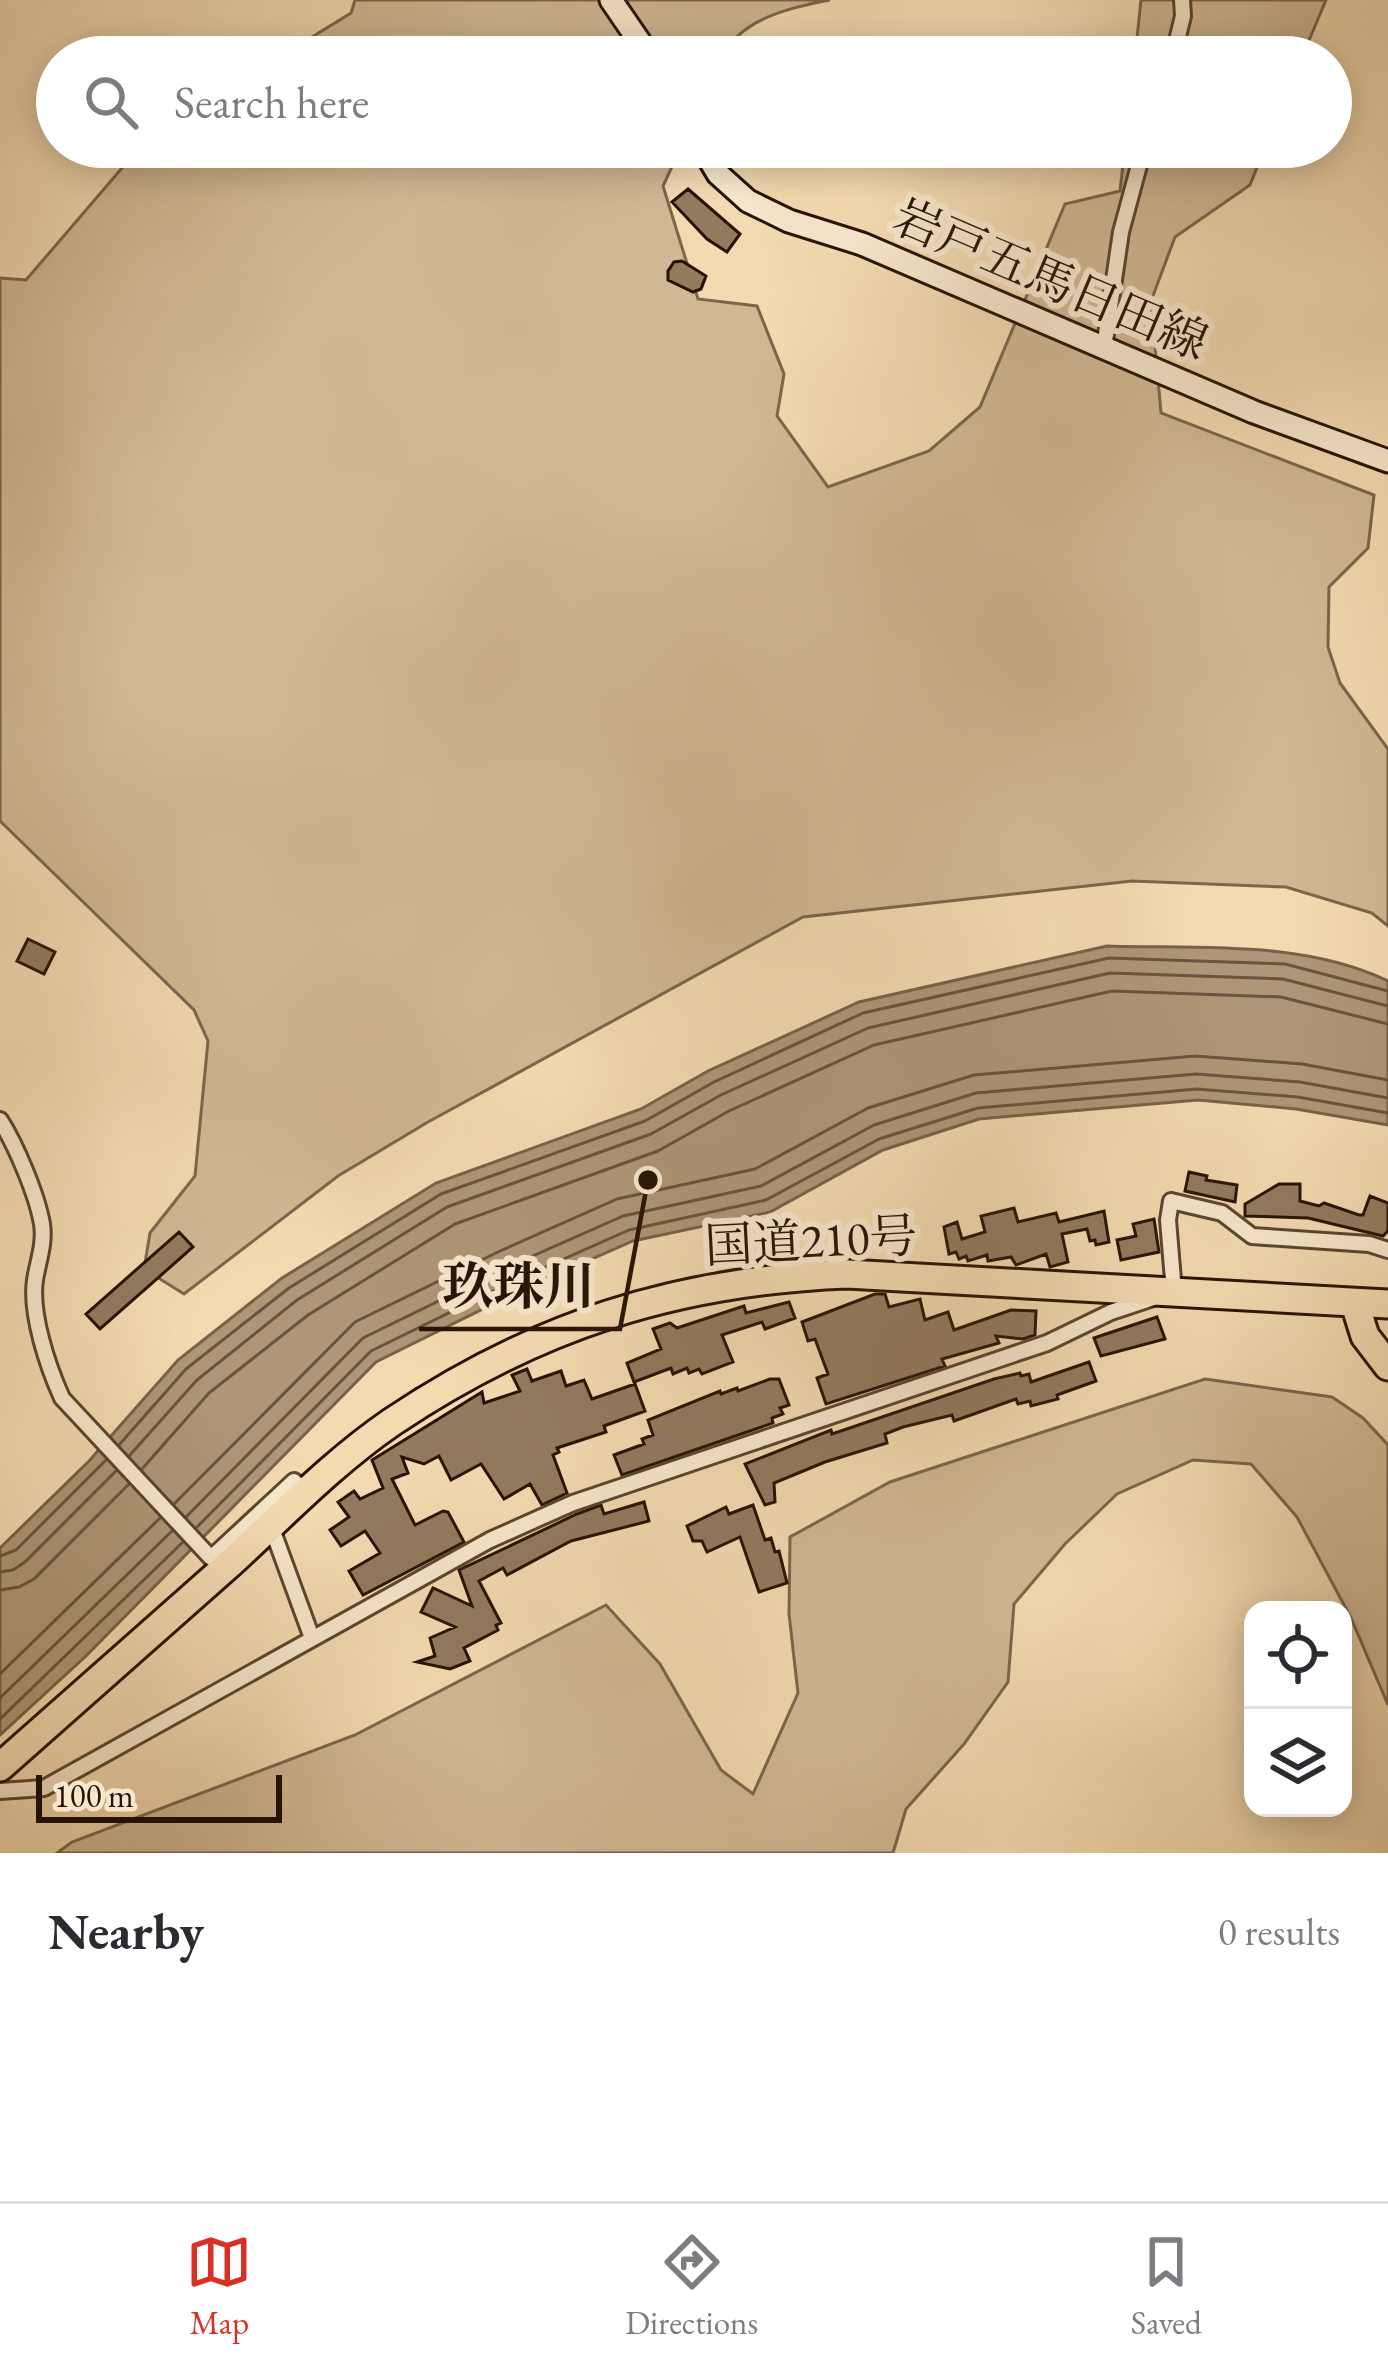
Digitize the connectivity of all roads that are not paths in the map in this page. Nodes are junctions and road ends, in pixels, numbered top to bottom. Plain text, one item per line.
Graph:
1 (611, 0) edge
2 (1182, 0) edge
3 (636, 36) edge
4 (1178, 36) edge
5 (714, 168) edge
6 (1138, 168) edge
7 (1103, 347) junction
8 (1388, 461) edge
9 (0, 1120) edge
10 (1388, 1250) edge
11 (1174, 1292) junction
12 (1355, 1304) junction
13 (1388, 1304) edge
14 (1388, 1366) edge
15 (307, 1492) junction
16 (271, 1526) junction
17 (312, 1638) junction
18 (0, 1767) edge
19 (0, 1791) edge

1 - 3 main road
2 - 4 street
5 - 7 main road, 岩戸五馬日田線
6 - 7 street
7 - 8 main road, 岩戸五馬日田線
9 - 15 street
10 - 11 street
11 - 12 highway, 国道210号
11 - 15 highway, 国道210号
11 - 17 street
12 - 13 highway, 国道210号
12 - 14 highway
15 - 16 highway, 国道210号
16 - 17 street
16 - 18 highway, 国道210号
17 - 19 street

